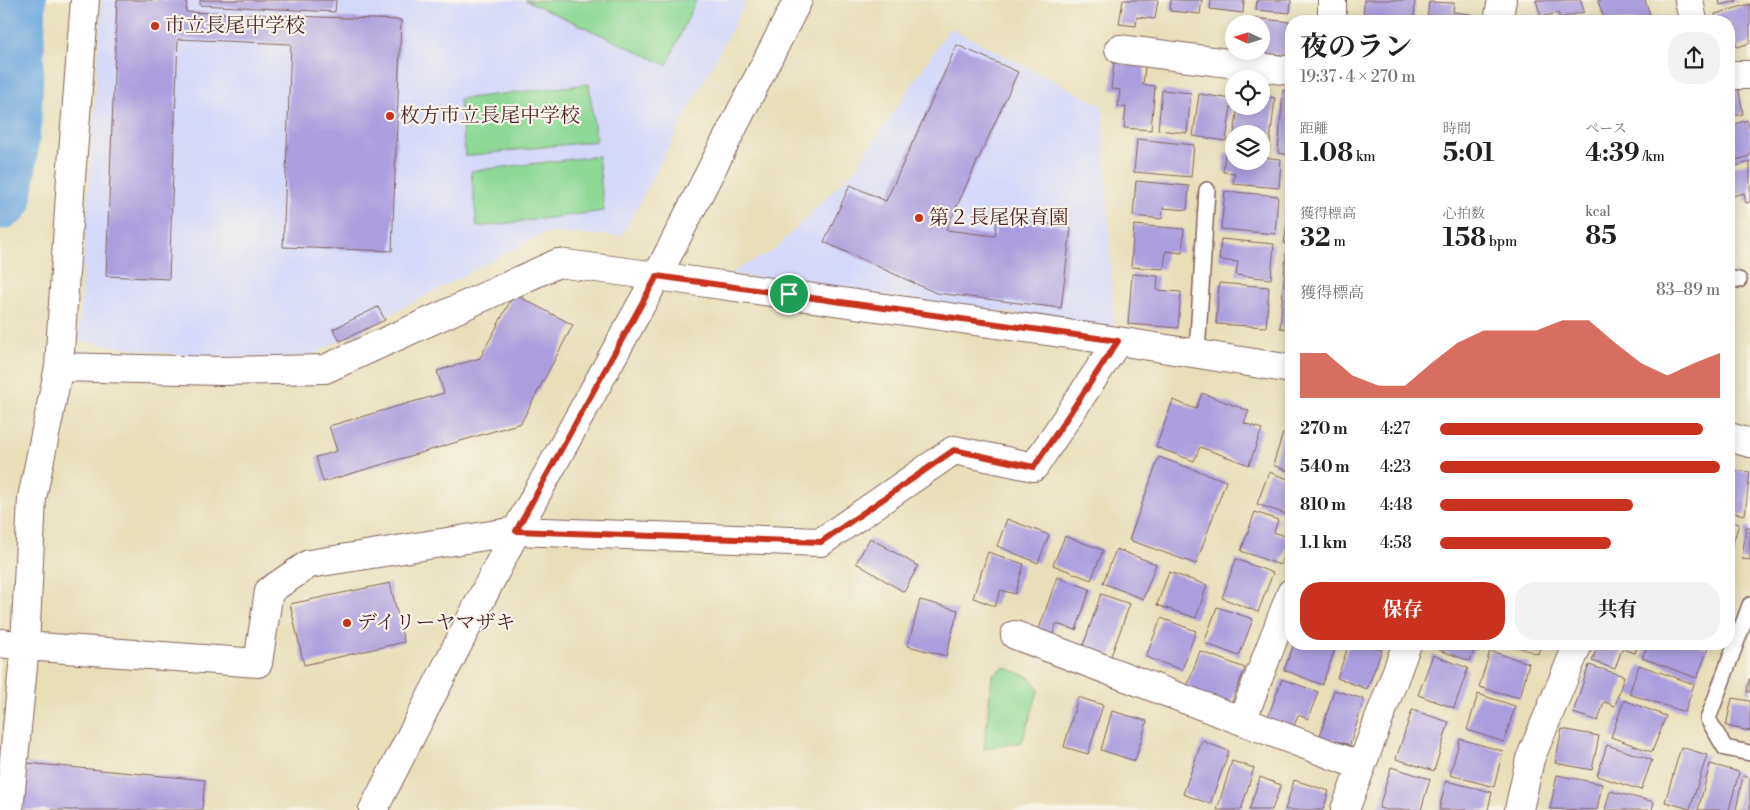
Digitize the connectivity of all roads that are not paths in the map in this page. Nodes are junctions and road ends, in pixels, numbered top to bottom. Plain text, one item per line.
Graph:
1 (85, 0) edge
2 (798, 0) edge
3 (1332, 0) edge
4 (1502, 0) edge
5 (1689, 0) edge
6 (1332, 15) edge
7 (1499, 15) edge
8 (1692, 15) edge
9 (1119, 49) dead end
10 (1285, 70) edge
11 (1735, 75) edge
12 (1750, 75) edge
13 (1207, 190) dead end
14 (657, 276) junction
15 (1118, 341) junction
16 (1197, 353) junction
17 (59, 367) junction
18 (1285, 368) edge
19 (1735, 439) edge
20 (1750, 443) edge
21 (516, 531) junction
22 (1750, 605) edge
23 (1285, 609) edge
24 (1014, 635) dead end
25 (12, 644) edge
26 (1735, 646) edge
27 (1405, 650) edge
28 (1575, 650) edge
29 (1734, 650) edge
30 (1242, 721) junction
31 (1750, 753) edge
32 (1362, 766) junction
33 (9, 810) edge
34 (373, 810) edge
35 (1345, 810) edge
36 (1519, 810) edge

1 - 17 street
2 - 14 street
3 - 6 street
4 - 7 street
5 - 8 street
9 - 10 street
11 - 12 street
13 - 16 lane
14 - 15 street
14 - 17 street
14 - 21 street
15 - 16 street
15 - 21 street
16 - 18 street
17 - 25 street
19 - 20 street
21 - 25 street
21 - 34 street
22 - 26 lane
23 - 30 street
24 - 30 street
25 - 33 street
27 - 32 street
28 - 36 street
29 - 31 lane
30 - 32 street
32 - 35 street

